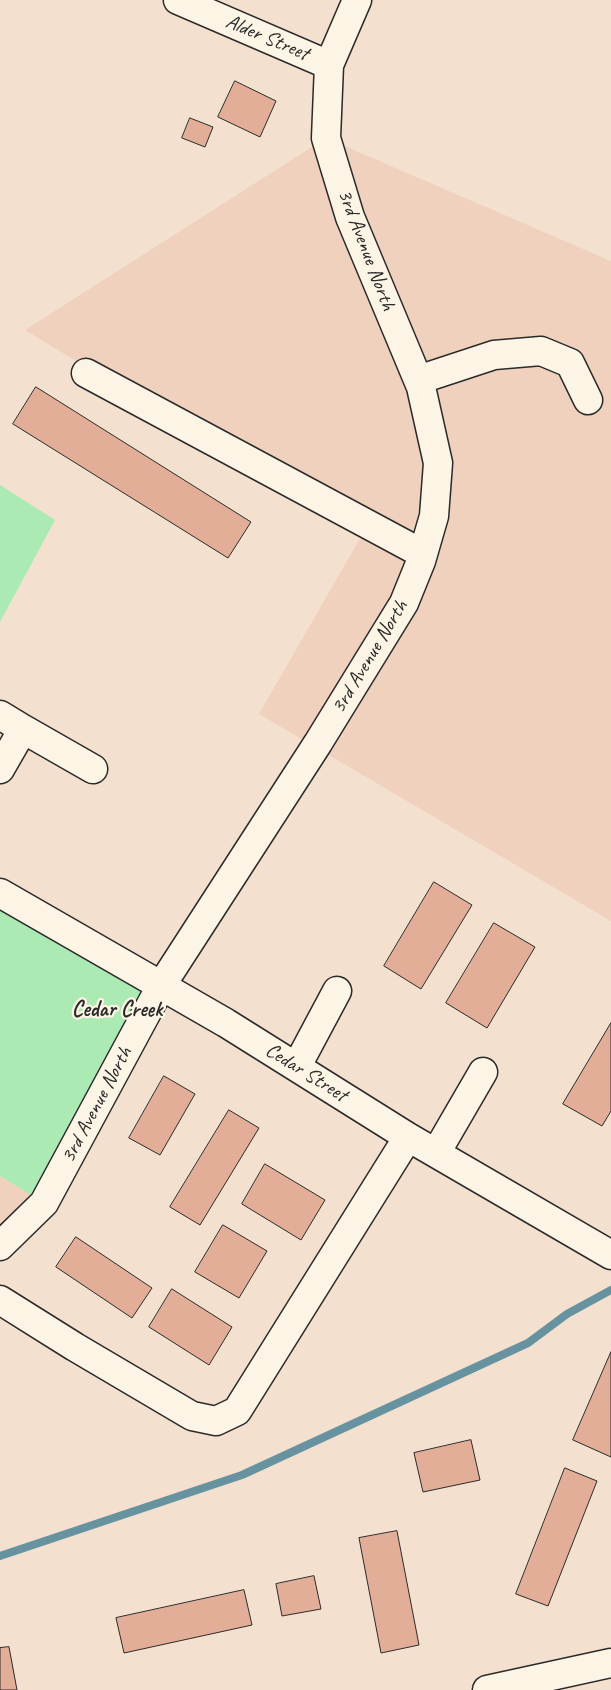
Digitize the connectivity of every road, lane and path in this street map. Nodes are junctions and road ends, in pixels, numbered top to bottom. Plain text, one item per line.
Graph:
1 (178, 0) edge
2 (357, 0) edge
3 (329, 65) junction
4 (86, 373) dead end
5 (418, 380) junction
6 (588, 400) dead end
7 (423, 554) junction
8 (0, 715) edge
9 (23, 729) junction
10 (0, 769) edge
11 (92, 769) dead end
12 (0, 893) edge
13 (161, 986) junction
14 (337, 992) dead end
15 (297, 1066) junction
16 (483, 1072) dead end
17 (408, 1137) junction
18 (436, 1153) junction
19 (0, 1246) edge
20 (611, 1255) edge
21 (0, 1300) edge
22 (611, 1663) edge
23 (525, 1686) edge
24 (487, 1690) edge

1 - 3 street, Alder Street
2 - 3 street, 3rd Avenue North
3 - 5 street, 3rd Avenue North
4 - 7 street
5 - 6 street
5 - 7 street, 3rd Avenue North
7 - 13 street, 3rd Avenue North
8 - 9 street
9 - 10 street
9 - 11 street
12 - 13 street, Cedar Street
13 - 15 street, Cedar Street
13 - 19 street, 3rd Avenue North
14 - 15 street
15 - 17 street, Cedar Street
16 - 18 street
17 - 18 street, Cedar Street
17 - 21 street
18 - 20 street, Cedar Street
22 - 23 street
23 - 24 street

